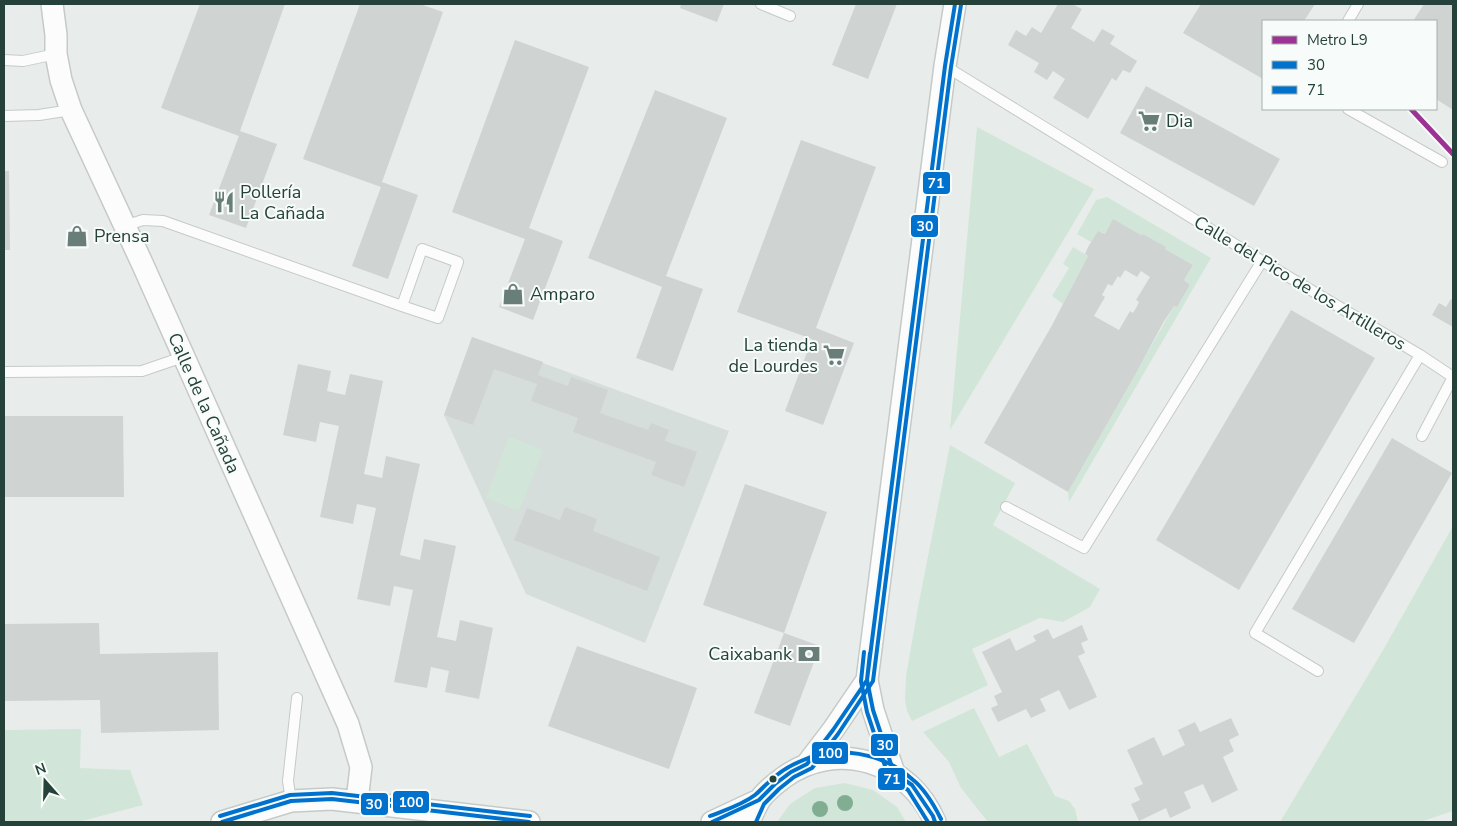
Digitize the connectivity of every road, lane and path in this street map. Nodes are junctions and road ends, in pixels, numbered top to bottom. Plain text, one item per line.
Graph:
1 (52, 4) edge
2 (761, 4) edge
3 (955, 4) edge
4 (1358, 4) edge
5 (790, 16) dead end
6 (1349, 20) edge
7 (56, 54) junction
8 (4, 60) edge
9 (945, 66) junction
10 (71, 110) junction
11 (1350, 110) edge
12 (4, 116) edge
13 (1442, 162) dead end
14 (124, 226) junction
15 (1262, 261) junction
16 (402, 306) junction
17 (1420, 355) junction
18 (183, 357) junction
19 (4, 372) edge
20 (1422, 436) dead end
21 (1006, 507) dead end
22 (1318, 671) dead end
23 (867, 680) junction
24 (297, 698) dead end
25 (807, 764) junction
26 (894, 773) junction
27 (759, 800) junction
28 (291, 801) junction
29 (356, 801) junction
30 (222, 822) edge
31 (529, 822) edge
32 (712, 822) edge
33 (749, 822) edge
34 (935, 822) edge

1 - 7 street, Calle de la Cañada
2 - 5 lane
3 - 9 street
4 - 6 lane
7 - 8 lane
7 - 10 street, Calle de la Cañada
9 - 15 lane, Calle del Pico de los Artilleros
9 - 23 street
10 - 12 lane
10 - 14 street, Calle de la Cañada
11 - 13 lane
14 - 16 lane
14 - 18 street, Calle de la Cañada
15 - 17 lane, Calle del Pico de los Artilleros
15 - 21 lane
16 - 16 lane
17 - 20 lane
17 - 22 lane, Calle del Pico de los Artilleros
18 - 19 lane
18 - 29 street, Calle de la Cañada
23 - 25 street
23 - 26 street
24 - 28 lane
25 - 26 street
25 - 27 street
26 - 34 street
27 - 32 street
27 - 33 street
28 - 29 street
28 - 30 street
29 - 31 street

